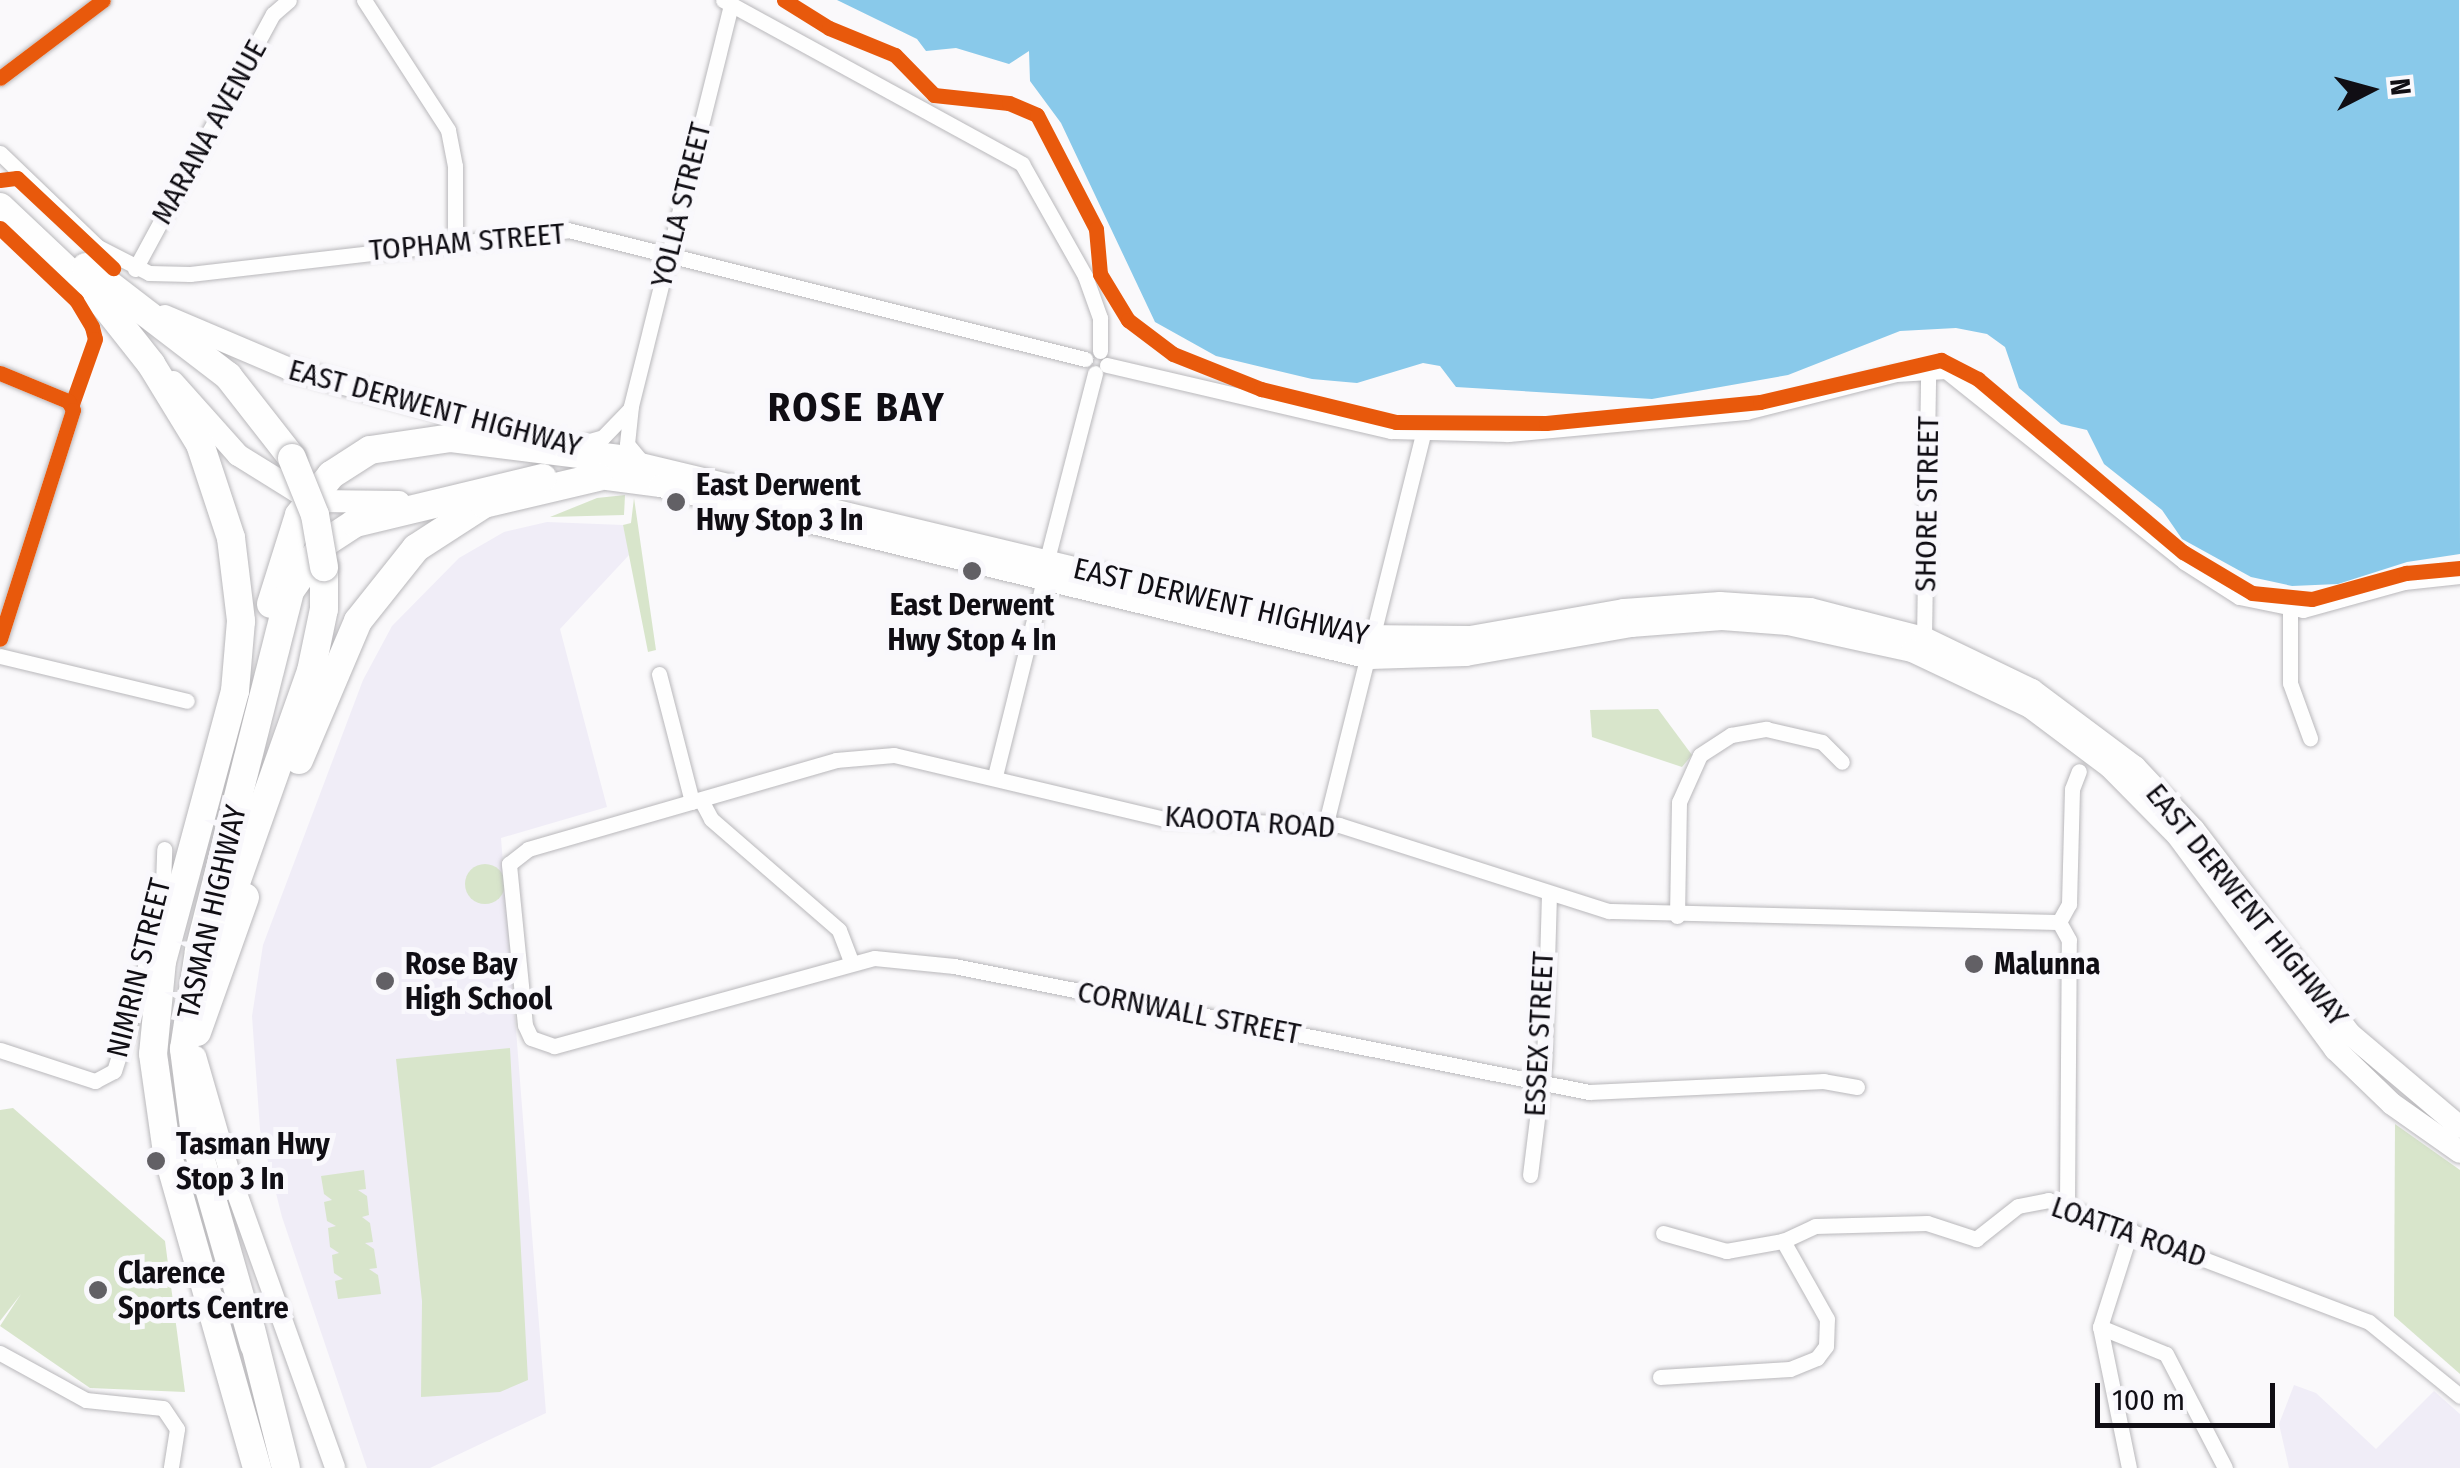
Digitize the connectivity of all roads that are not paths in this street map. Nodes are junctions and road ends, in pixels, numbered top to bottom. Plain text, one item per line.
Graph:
1 (103, 0) edge
2 (289, 0) edge
3 (364, 0) edge
4 (727, 2) edge
5 (0, 78) edge
6 (0, 153) edge
7 (0, 206) edge
8 (455, 240) junction
9 (670, 255) junction
10 (123, 292) junction
11 (1097, 362) junction
12 (1928, 370) junction
13 (0, 373) edge
14 (631, 406) junction
15 (1423, 433) junction
16 (572, 446) junction
17 (650, 467) junction
18 (609, 468) junction
19 (543, 478) junction
20 (1045, 571) junction
21 (2460, 576) edge
22 (2290, 610) junction
23 (1924, 638) junction
24 (0, 639) edge
25 (1373, 648) junction
26 (0, 656) edge
27 (659, 674) dead end
28 (187, 701) dead end
29 (1849, 736) dead end
30 (2310, 738) dead end
31 (2080, 771) dead end
32 (994, 776) junction
33 (697, 801) junction
34 (1326, 823) junction
35 (164, 849) dead end
36 (187, 871) junction
37 (1550, 893) junction
38 (1677, 916) junction
39 (2059, 922) junction
40 (852, 962) junction
41 (531, 1038) joint
42 (197, 1044) junction
43 (0, 1050) edge
44 (2376, 1075) junction
45 (1541, 1083) junction
46 (1857, 1087) dead end
47 (2427, 1116) junction
48 (2460, 1127) edge
49 (2460, 1152) edge
50 (1530, 1175) dead end
51 (2067, 1204) junction
52 (2131, 1230) junction
53 (1662, 1233) dead end
54 (1783, 1241) junction
55 (2100, 1326) junction
56 (254, 1346) junction
57 (0, 1352) edge
58 (1660, 1377) dead end
59 (2460, 1396) edge
60 (171, 1468) edge
61 (253, 1468) edge
62 (286, 1468) edge
63 (335, 1468) edge
64 (2129, 1468) edge
65 (2225, 1468) edge

1 - 5 street
2 - 10 street, MARANA AVENUE
3 - 8 street
4 - 9 street, YOLLA STREET
4 - 11 street
6 - 10 street, TOPHAM STREET
7 - 10 highway, TASMAN HIGHWAY
7 - 36 highway, TASMAN HIGHWAY
8 - 9 street, TOPHAM STREET
8 - 10 street, TOPHAM STREET
9 - 11 street, TOPHAM STREET
9 - 14 street, YOLLA STREET
10 - 16 main road, EAST DERWENT HIGHWAY
10 - 19 main road, EAST DERWENT HIGHWAY
10 - 36 highway, TASMAN HIGHWAY
10 - 42 highway, TASMAN HIGHWAY, bridge
11 - 15 street, TOPHAM STREET
11 - 20 street
12 - 15 street, TOPHAM STREET
12 - 22 street
12 - 23 street, SHORE STREET
13 - 24 street
14 - 16 street
14 - 17 street, YOLLA STREET
15 - 25 street
16 - 18 main road, EAST DERWENT HIGHWAY
17 - 18 main road, EAST DERWENT HIGHWAY
17 - 20 main road, EAST DERWENT HIGHWAY
18 - 19 main road, EAST DERWENT HIGHWAY
18 - 20 main road, EAST DERWENT HIGHWAY
18 - 36 highway
18 - 42 highway
19 - 56 highway, TASMAN HIGHWAY
20 - 25 main road, EAST DERWENT HIGHWAY
20 - 32 street
21 - 22 street
22 - 30 street
23 - 25 main road, EAST DERWENT HIGHWAY
23 - 44 main road, EAST DERWENT HIGHWAY
25 - 34 street
25 - 44 main road, EAST DERWENT HIGHWAY
26 - 28 street
27 - 33 street
29 - 38 street
31 - 39 street
32 - 33 street, KAOOTA ROAD
32 - 34 street, KAOOTA ROAD
33 - 40 street
33 - 41 street, KAOOTA ROAD
34 - 37 street, KAOOTA ROAD
35 - 43 street, NIMRIN STREET
36 - 61 highway, TASMAN HIGHWAY
37 - 38 street, KAOOTA ROAD
37 - 45 street, ESSEX STREET
38 - 39 street, KAOOTA ROAD
39 - 51 street
40 - 41 street, CORNWALL STREET
40 - 45 street, CORNWALL STREET
42 - 56 highway, TASMAN HIGHWAY
42 - 63 main road
44 - 47 main road, EAST DERWENT HIGHWAY
45 - 46 street, CORNWALL STREET
45 - 50 street, ESSEX STREET
47 - 48 main road, EAST DERWENT HIGHWAY
47 - 49 main road, EAST DERWENT HIGHWAY
51 - 52 street, LOATTA ROAD
51 - 54 street, LOATTA ROAD
52 - 55 street
52 - 59 street, LOATTA ROAD
53 - 54 street, LOATTA ROAD
54 - 58 street
55 - 64 street
55 - 65 street
56 - 62 highway, TASMAN HIGHWAY
57 - 60 street

